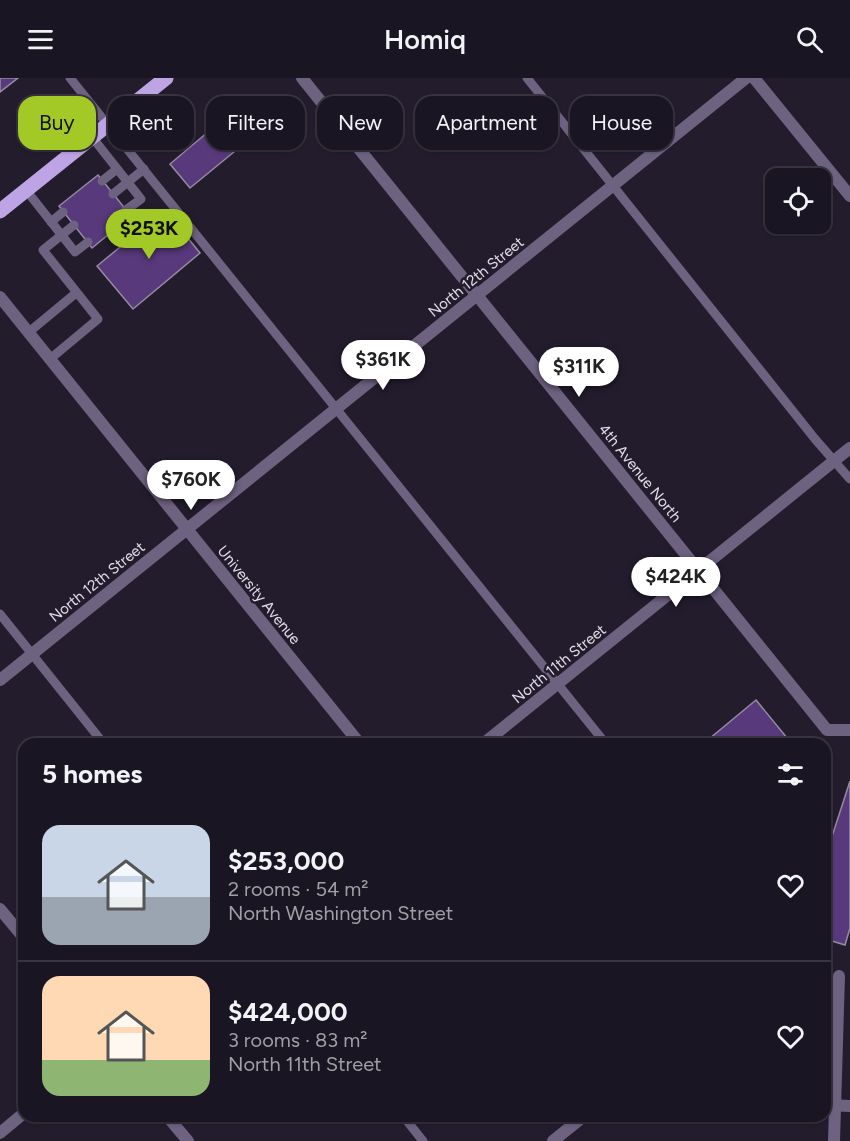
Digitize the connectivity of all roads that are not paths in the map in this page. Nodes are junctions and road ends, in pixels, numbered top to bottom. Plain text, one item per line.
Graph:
1 (70, 78) edge
2 (166, 78) edge
3 (302, 78) edge
4 (527, 78) edge
5 (746, 78) edge
6 (754, 78) edge
7 (143, 96) edge
8 (108, 124) joint
9 (96, 134) edge
10 (96, 143) edge
11 (77, 150) edge
12 (129, 150) edge
13 (117, 169) junction
14 (144, 169) junction
15 (102, 181) dead end
16 (128, 182) junction
17 (612, 186) junction
18 (26, 190) junction
19 (113, 194) dead end
20 (850, 196) edge
21 (126, 210) dead end
22 (0, 211) edge
23 (63, 212) dead end
24 (51, 222) junction
25 (74, 225) dead end
26 (61, 235) junction
27 (87, 242) dead end
28 (76, 293) junction
29 (477, 295) junction
30 (0, 297) edge
31 (28, 332) junction
32 (50, 359) junction
33 (336, 409) junction
34 (850, 448) edge
35 (834, 462) junction
36 (850, 479) edge
37 (186, 529) junction
38 (699, 570) junction
39 (0, 614) edge
40 (32, 654) junction
41 (0, 680) edge
42 (558, 684) junction
43 (850, 730) edge
44 (99, 738) edge
45 (355, 738) edge
46 (490, 738) edge
47 (601, 738) edge
48 (0, 909) edge
49 (18, 931) edge
50 (838, 976) dead end
51 (831, 1089) edge
52 (831, 1105) edge
53 (850, 1106) edge
54 (831, 1114) edge
55 (18, 1118) edge
56 (172, 1122) edge
57 (408, 1122) edge
58 (577, 1122) edge
59 (0, 1133) edge
60 (188, 1141) edge
61 (423, 1141) edge
62 (553, 1141) edge
63 (834, 1141) edge

1 - 8 lane
2 - 7 main road
3 - 29 street, 4th Avenue North
4 - 17 lane
5 - 17 street, North 12th Street
6 - 20 street
8 - 9 main road
10 - 13 lane
11 - 18 main road
12 - 14 lane
13 - 15 lane
13 - 16 lane
14 - 16 lane
14 - 33 lane
16 - 19 lane
16 - 21 lane
17 - 29 street, North 12th Street
17 - 35 lane
18 - 22 main road
18 - 24 lane
23 - 24 lane
24 - 26 lane
25 - 26 lane
26 - 27 lane
26 - 28 lane
28 - 31 lane
28 - 32 lane
29 - 33 street, North 12th Street
29 - 38 street, 4th Avenue North
30 - 31 street, University Avenue
31 - 32 street, University Avenue
32 - 37 street, University Avenue
33 - 37 street, North 12th Street
33 - 42 lane
34 - 35 street, North 11th Street
35 - 36 lane
35 - 38 street, North 11th Street
37 - 40 street, North 12th Street
37 - 45 street, University Avenue
38 - 42 street, North 11th Street
38 - 43 street, 4th Avenue North
39 - 40 lane
40 - 41 street, North 12th Street
40 - 44 lane
42 - 46 street, North 11th Street
42 - 47 lane
48 - 49 street
50 - 51 street
52 - 53 street
54 - 63 street
55 - 59 street
56 - 60 street
57 - 61 lane
58 - 62 street

